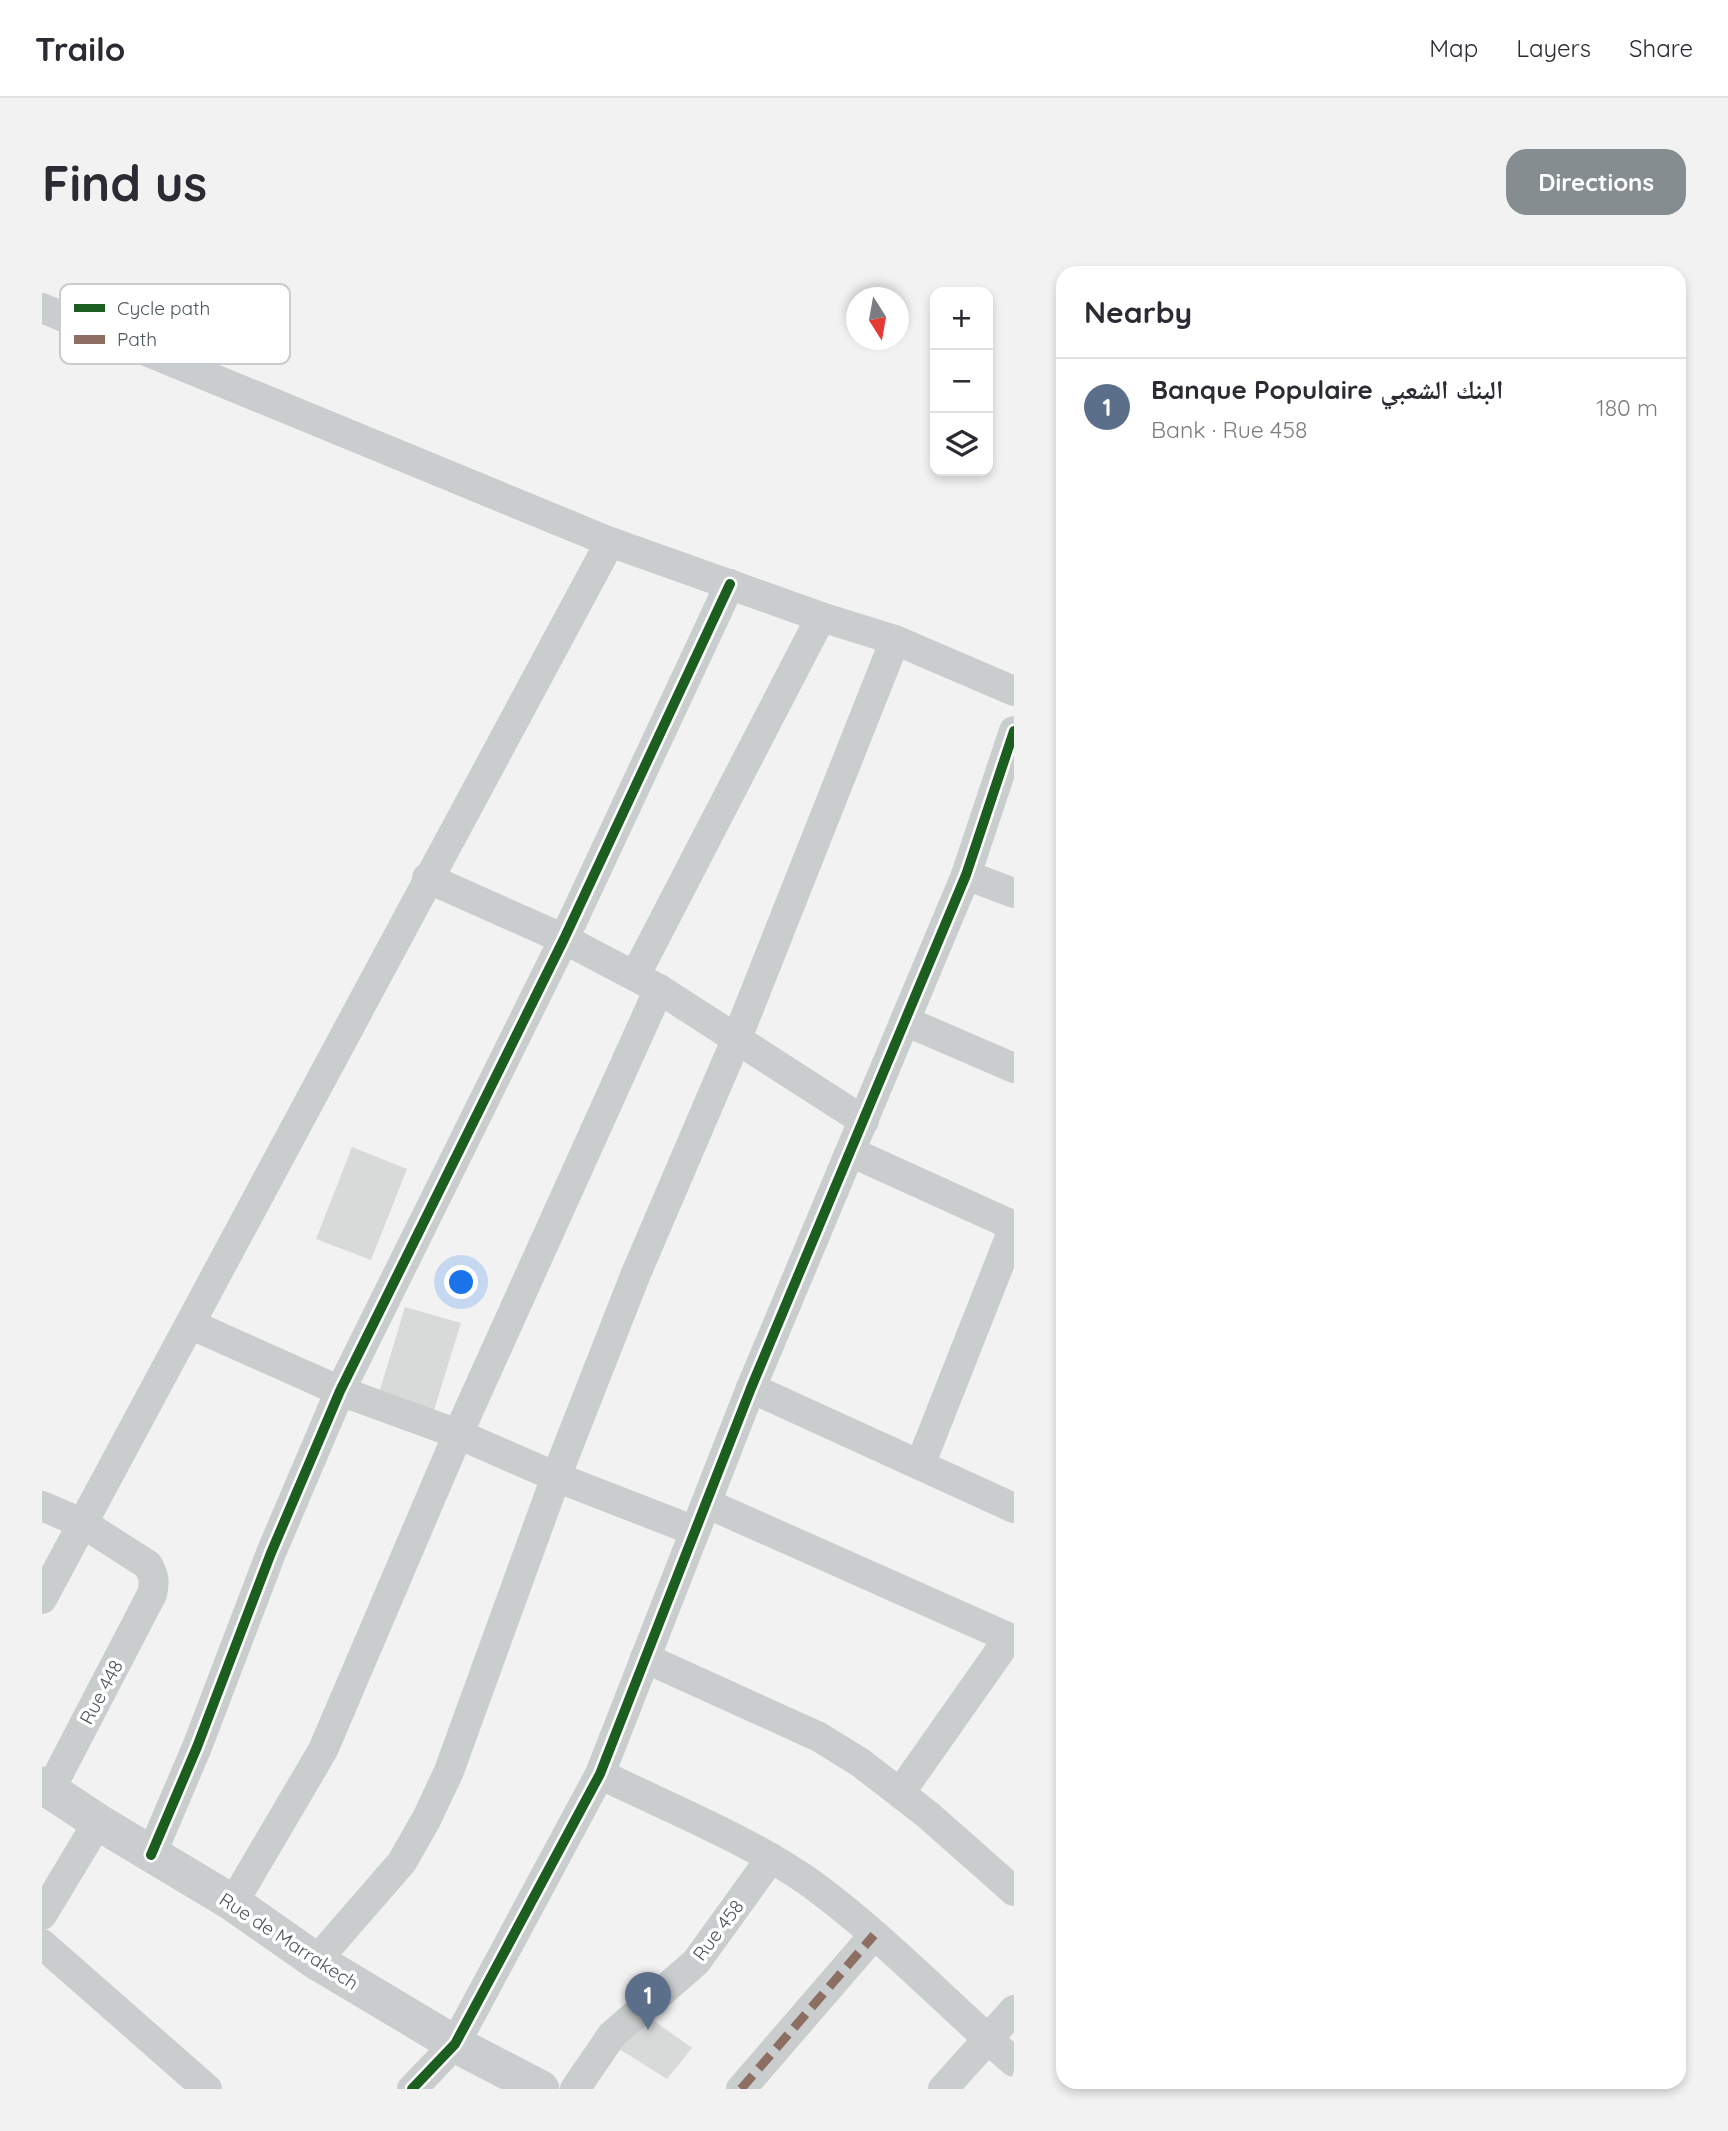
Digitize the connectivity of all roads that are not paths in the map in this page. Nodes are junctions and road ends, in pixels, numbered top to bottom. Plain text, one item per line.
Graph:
1 (42, 308) edge
2 (60, 315) edge
3 (178, 364) edge
4 (610, 542) junction
5 (730, 584) junction
6 (821, 617) junction
7 (895, 640) junction
8 (1014, 691) edge
9 (1014, 731) edge
10 (966, 875) junction
11 (428, 878) junction
12 (1014, 892) edge
13 (564, 939) junction
14 (647, 982) junction
15 (905, 1021) junction
16 (737, 1038) junction
17 (1014, 1068) edge
18 (864, 1121) junction
19 (850, 1152) junction
20 (1014, 1226) edge
21 (190, 1324) junction
22 (751, 1388) junction
23 (340, 1391) junction
24 (458, 1434) junction
25 (920, 1465) junction
26 (556, 1477) junction
27 (706, 1503) junction
28 (42, 1506) edge
29 (1014, 1508) edge
30 (84, 1524) junction
31 (695, 1531) junction
32 (42, 1599) edge
33 (1012, 1639) edge
34 (645, 1658) junction
35 (600, 1774) junction
36 (46, 1788) edge
37 (900, 1793) junction
38 (97, 1822) junction
39 (151, 1855) junction
40 (771, 1858) junction
41 (1014, 1891) edge
42 (233, 1903) junction
43 (42, 1914) edge
44 (874, 1935) junction
45 (42, 1944) edge
46 (316, 1961) junction
47 (1014, 2010) edge
48 (988, 2039) junction
49 (455, 2044) junction
50 (1014, 2062) edge
51 (194, 2085) edge
52 (412, 2089) edge
53 (541, 2089) edge
54 (575, 2089) edge
55 (741, 2089) edge
56 (943, 2089) edge

1 - 2 street
3 - 4 street
4 - 5 street
4 - 11 street
5 - 6 street
5 - 13 street
6 - 7 street
6 - 14 street
7 - 8 street
7 - 16 street
9 - 10 street
10 - 12 street
10 - 15 street
11 - 13 street
11 - 21 street
13 - 14 street
13 - 23 street
14 - 16 street
14 - 24 street
15 - 17 street
15 - 18 street
16 - 18 street
16 - 26 street
18 - 19 street
19 - 20 street
19 - 22 street
20 - 25 street
21 - 23 street
21 - 30 street
22 - 25 street
22 - 27 street
23 - 24 street
23 - 39 street
24 - 26 street
24 - 42 street
25 - 29 street
26 - 31 street
26 - 46 street
27 - 31 street
27 - 33 street
28 - 30 street
30 - 32 street
30 - 36 street, Rue 448
31 - 34 street
33 - 37 street
34 - 35 street
34 - 37 street
35 - 40 street
35 - 49 street
36 - 38 street, Rue de Marrakech
37 - 41 street
38 - 39 street, Rue de Marrakech
38 - 43 street
39 - 42 street, Rue de Marrakech
40 - 44 street
40 - 54 street, Rue 458
42 - 46 street, Rue de Marrakech
44 - 48 street
44 - 55 street
45 - 51 street
46 - 49 street, Rue de Marrakech
47 - 48 street
48 - 50 street
48 - 56 street
49 - 52 street
49 - 53 street, Rue de Marrakech

